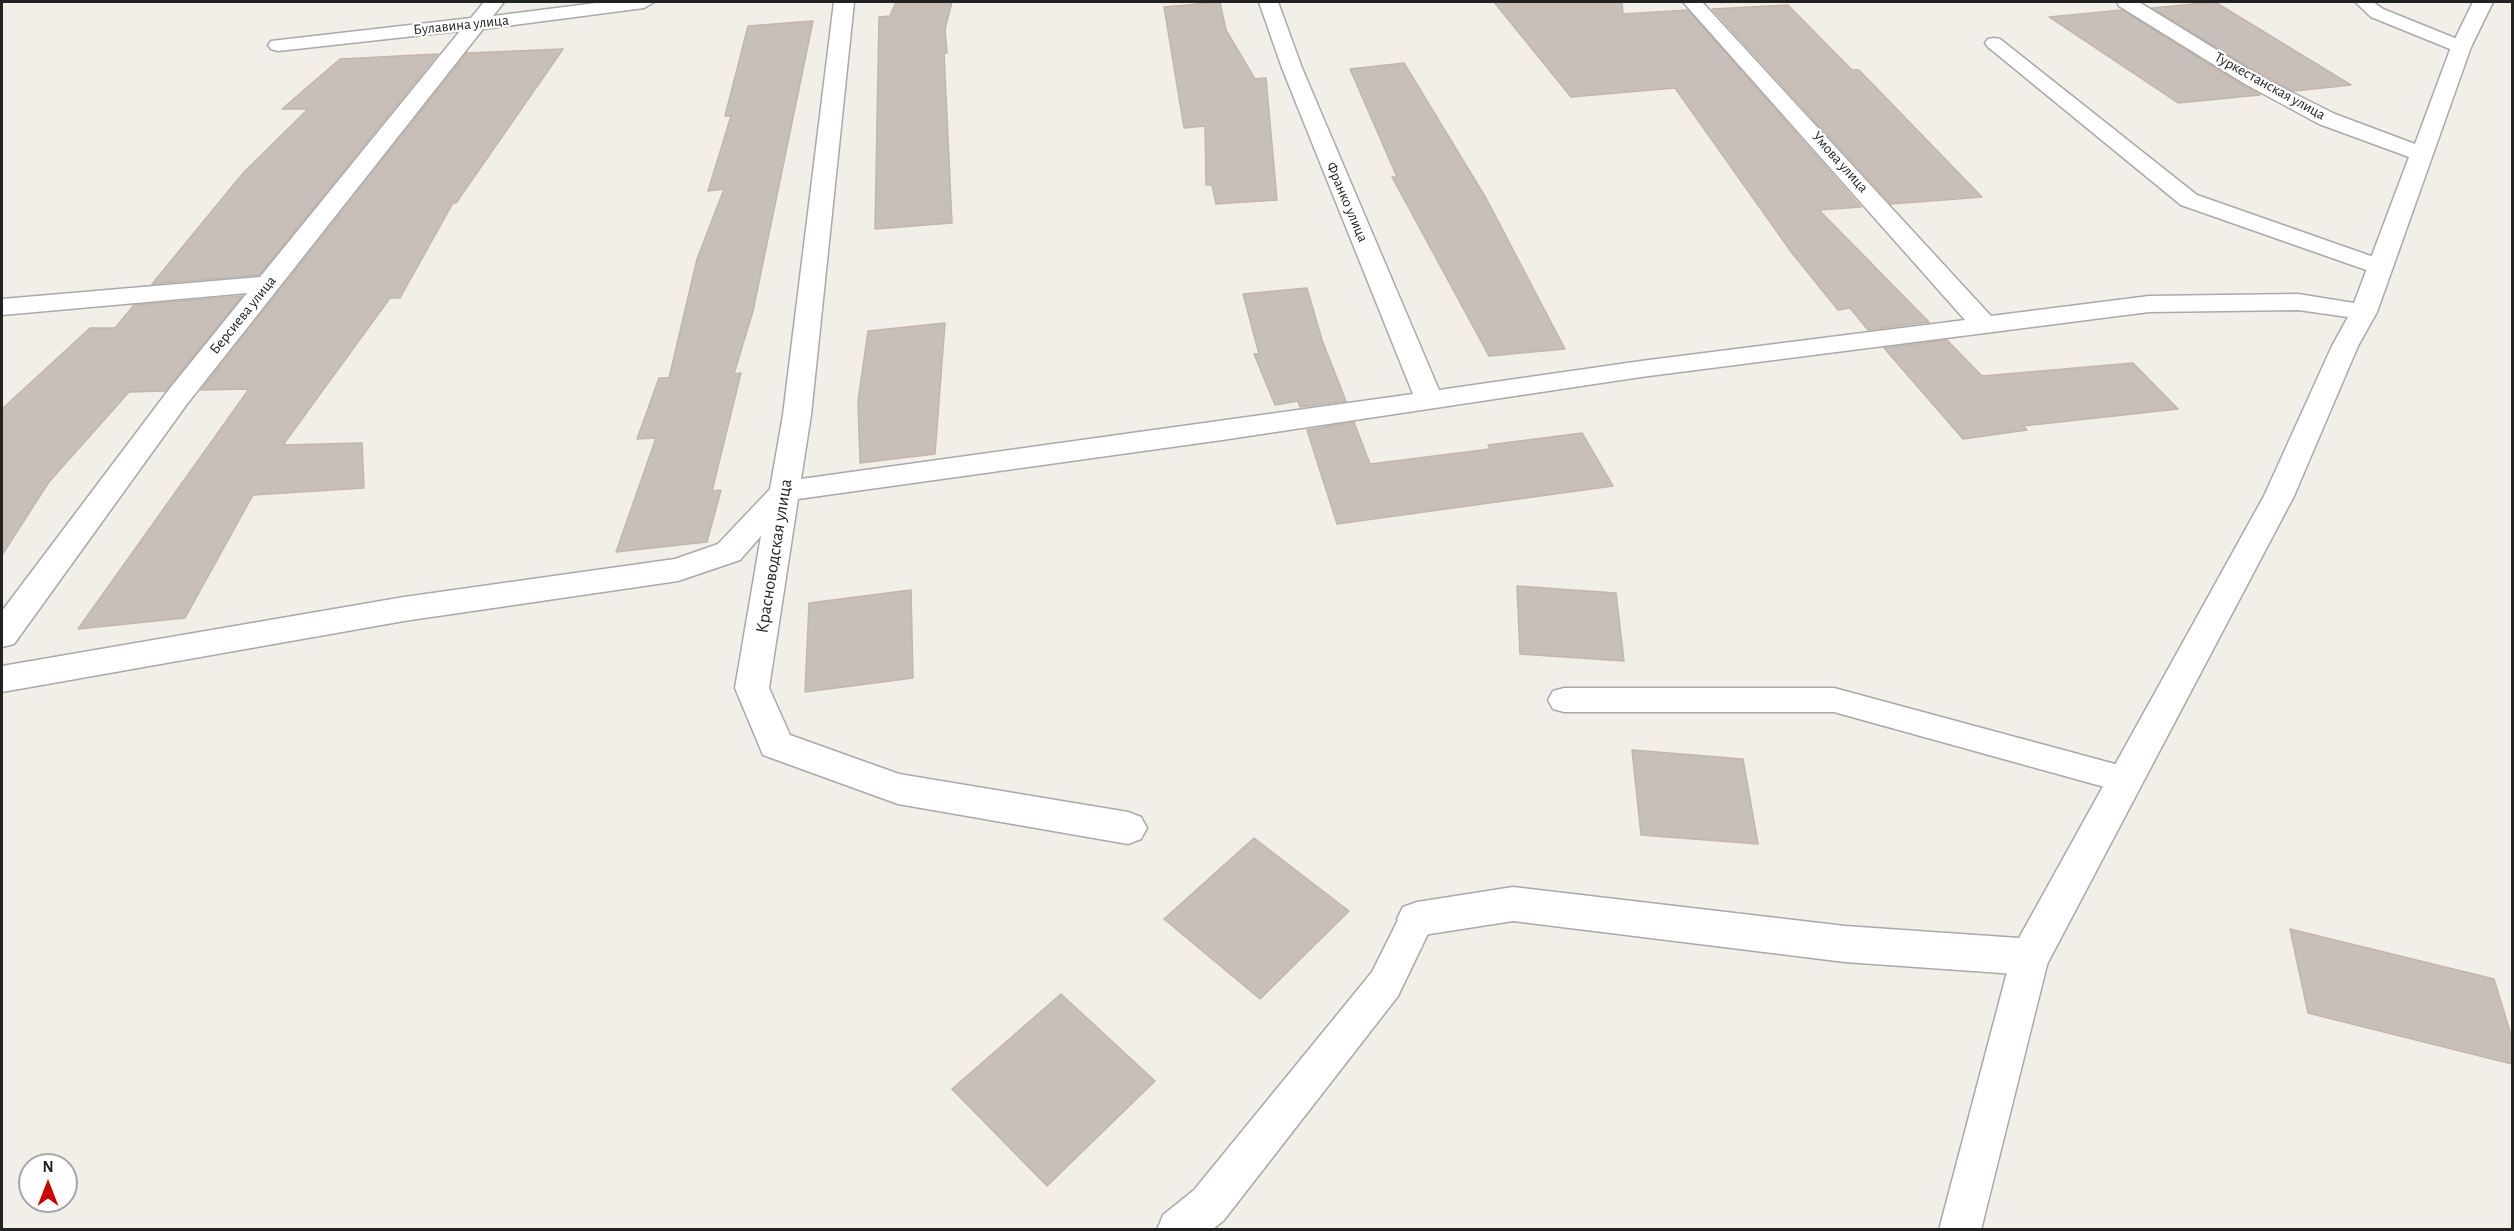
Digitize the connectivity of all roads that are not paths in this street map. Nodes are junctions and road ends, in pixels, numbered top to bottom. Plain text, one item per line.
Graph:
1 (494, 2) edge
2 (644, 2) edge
3 (844, 2) edge
4 (1268, 2) edge
5 (1692, 2) edge
6 (2126, 2) edge
7 (2363, 2) edge
8 (2483, 2) edge
9 (476, 24) junction
10 (1994, 44) dead end
11 (278, 45) dead end
12 (2461, 48) junction
13 (2422, 154) junction
14 (2380, 267) junction
15 (268, 284) junction
16 (2, 307) edge
17 (2364, 312) junction
18 (1984, 326) junction
19 (1430, 400) junction
20 (785, 491) junction
21 (2, 635) edge
22 (2, 679) edge
23 (1563, 700) dead end
24 (2126, 780) junction
25 (1128, 828) dead end
26 (1417, 919) joint
27 (2030, 957) junction
28 (1178, 1230) edge
29 (1960, 1230) edge

1 - 9 street, Берсиева улица
2 - 9 street, Булавина улица
3 - 20 street, Красноводская улица
4 - 19 street, Франко улица
5 - 18 street, Умова улица
6 - 13 street, Туркестанская улица
7 - 12 lane
8 - 12 street
9 - 11 street, Булавина улица
9 - 15 street, Берсиева улица
10 - 14 lane
12 - 13 street
13 - 14 street
14 - 17 street
15 - 16 street
15 - 21 street, Берсиева улица
17 - 18 street
17 - 24 street
18 - 19 street
19 - 20 street
20 - 22 street
20 - 25 street, Красноводская улица
23 - 24 lane
24 - 27 street
26 - 27 street
26 - 28 lane
27 - 29 lane

